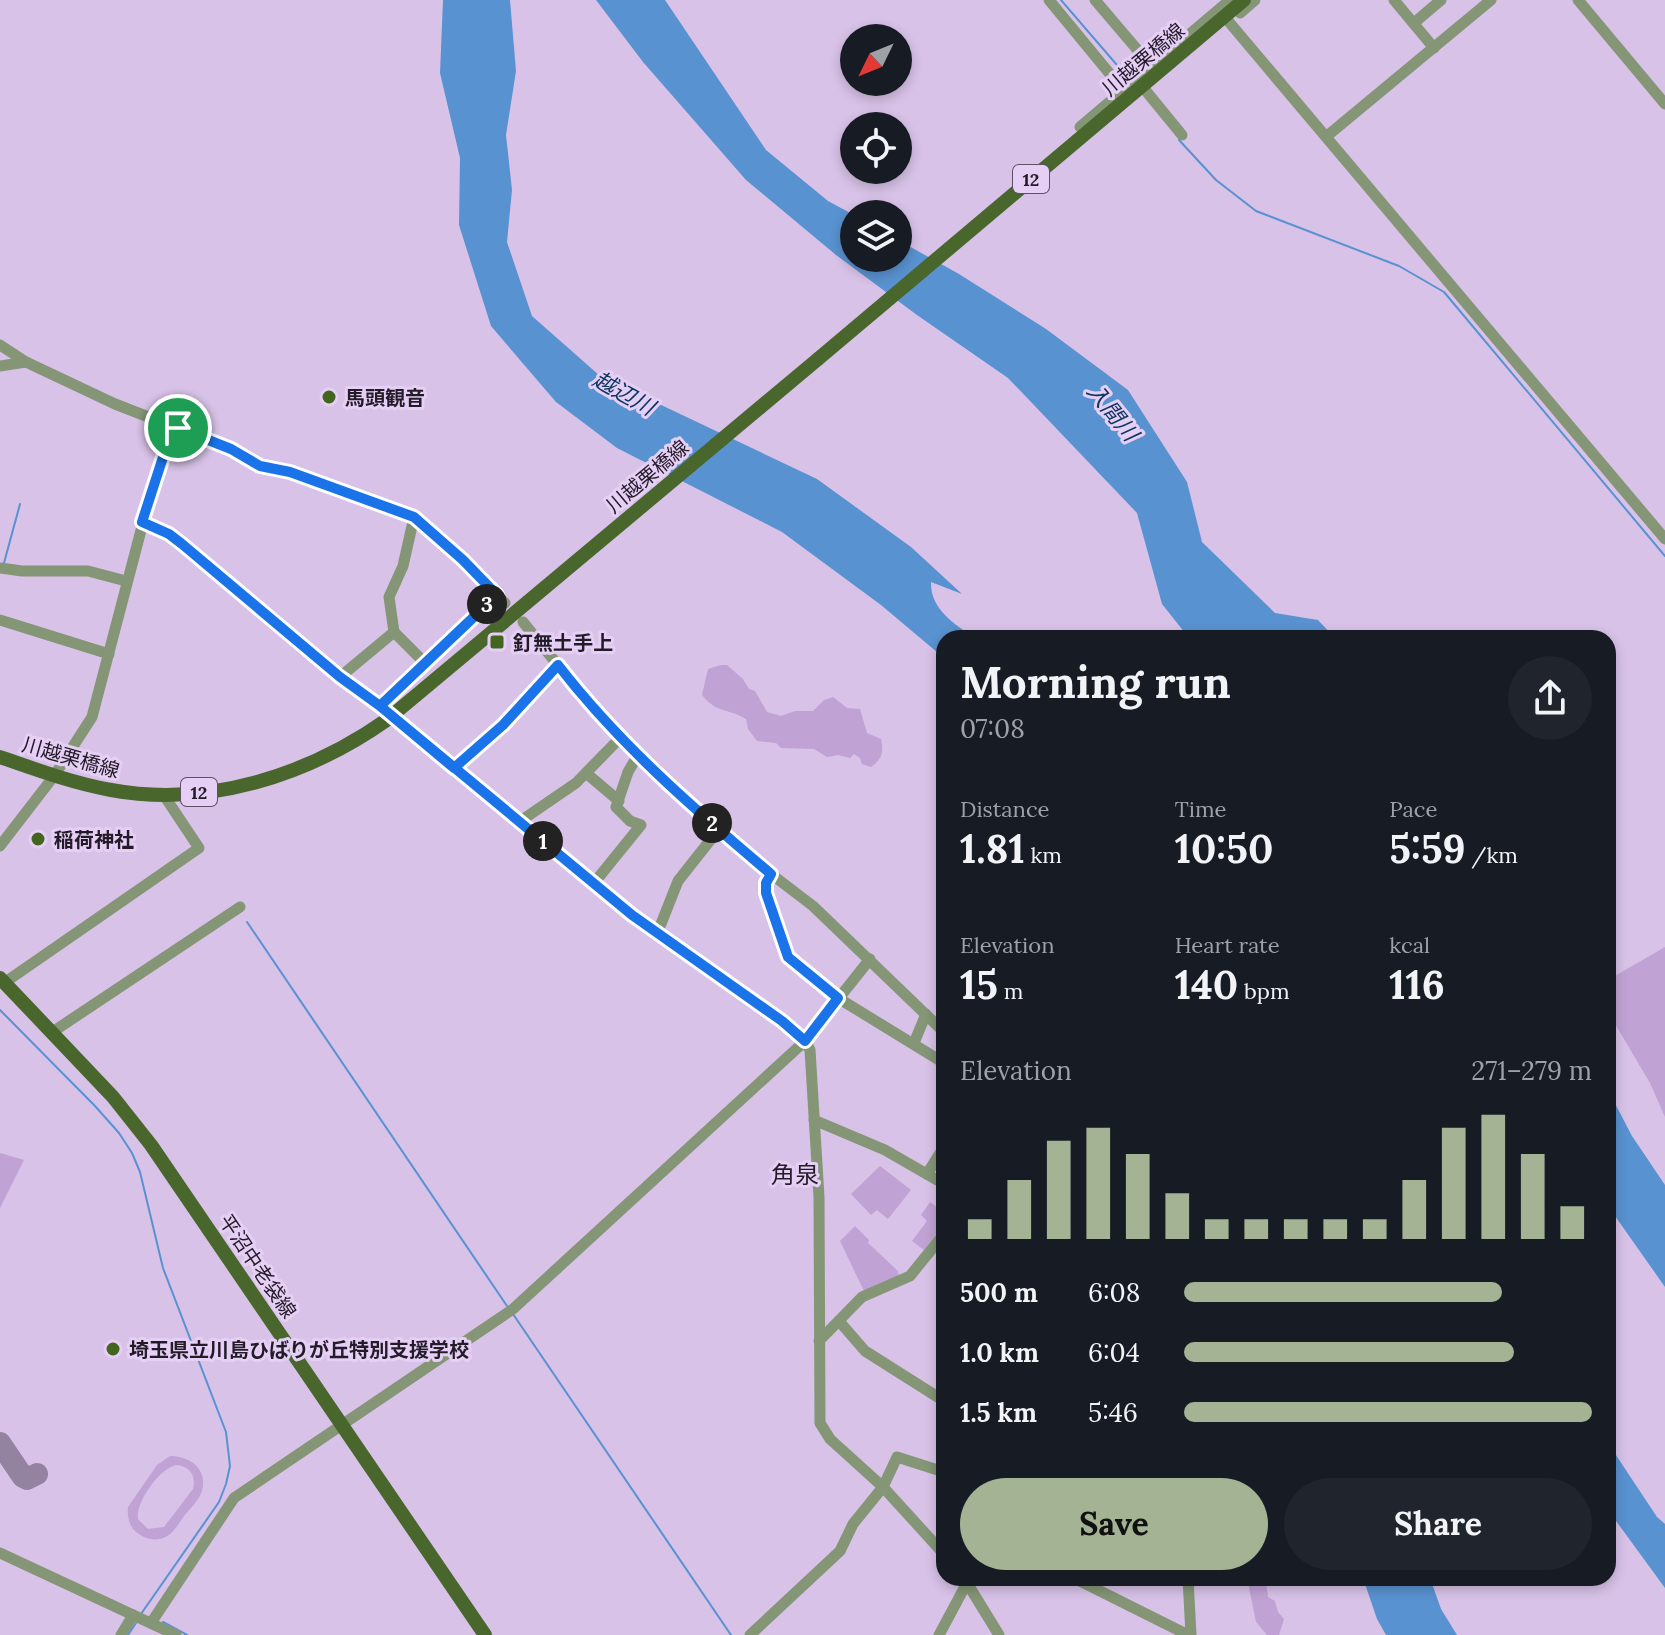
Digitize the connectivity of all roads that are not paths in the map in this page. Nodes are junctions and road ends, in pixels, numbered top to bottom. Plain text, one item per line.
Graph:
1 (1049, 0) edge
2 (1095, 0) edge
3 (1230, 0) edge
4 (1244, 0) edge
5 (1255, 0) edge
6 (1394, 0) edge
7 (1441, 0) edge
8 (1491, 0) edge
9 (1578, 0) edge
10 (1229, 22) junction
11 (1414, 23) junction
12 (1434, 48) junction
13 (1166, 54) junction
14 (1152, 67) junction
15 (1137, 80) junction
16 (1124, 91) junction
17 (1665, 104) edge
18 (1080, 127) dead end
19 (1182, 135) dead end
20 (1327, 136) junction
21 (0, 345) edge
22 (26, 362) junction
23 (0, 366) edge
24 (178, 428) junction
25 (414, 517) junction
26 (142, 522) junction
27 (1665, 539) edge
28 (0, 568) edge
29 (126, 581) junction
30 (0, 620) edge
31 (523, 622) dead end
32 (394, 632) junction
33 (109, 654) junction
34 (425, 663) junction
35 (558, 665) junction
36 (340, 677) junction
37 (387, 713) junction
38 (621, 737) junction
39 (638, 755) junction
40 (0, 757) edge
41 (454, 768) junction
42 (586, 773) junction
43 (54, 776) junction
44 (163, 794) junction
45 (619, 801) junction
46 (519, 822) junction
47 (719, 829) junction
48 (0, 846) edge
49 (771, 874) junction
50 (594, 883) junction
51 (240, 907) dead end
52 (657, 934) junction
53 (870, 959) junction
54 (2, 980) edge
55 (838, 998) junction
56 (926, 1014) junction
57 (936, 1024) edge
58 (51, 1033) junction
59 (805, 1041) junction
60 (914, 1043) junction
61 (936, 1058) edge
62 (814, 1120) junction
63 (936, 1160) edge
64 (927, 1174) junction
65 (936, 1179) edge
66 (936, 1244) edge
67 (839, 1321) junction
68 (819, 1341) junction
69 (936, 1396) edge
70 (343, 1425) junction
71 (936, 1469) edge
72 (883, 1487) junction
73 (936, 1545) edge
74 (0, 1553) edge
75 (964, 1586) edge
76 (971, 1586) edge
77 (1102, 1586) edge
78 (1188, 1586) edge
79 (133, 1615) junction
80 (151, 1623) junction
81 (121, 1635) edge
82 (176, 1635) edge
83 (485, 1635) edge
84 (750, 1635) edge
85 (939, 1635) edge
86 (999, 1635) edge
87 (1189, 1635) edge

1 - 16 street
2 - 14 street
3 - 13 street
4 - 37 main road, 川越栗橋線 / 12, bridge
5 - 10 street
6 - 11 street
7 - 11 street
8 - 12 street
9 - 17 street
10 - 13 street
10 - 20 street
11 - 12 street
12 - 20 street
13 - 14 street
14 - 15 street
15 - 16 street
15 - 19 street
16 - 18 street
20 - 27 street
21 - 22 street
22 - 23 street
22 - 24 street
24 - 25 street
24 - 26 street
25 - 32 street
25 - 34 street
26 - 29 street
26 - 36 street
28 - 29 street
29 - 33 street
30 - 33 street
31 - 35 street
32 - 34 street
32 - 36 street
33 - 43 street
34 - 37 street
35 - 38 street
35 - 41 street
36 - 37 street
37 - 41 street
37 - 44 main road, 川越栗橋線 / 12
38 - 39 street
38 - 42 street
39 - 45 street
39 - 47 street
40 - 43 main road, 川越栗橋線 / 12
41 - 46 street
42 - 45 street
42 - 46 street
43 - 44 main road, 川越栗橋線 / 12
43 - 48 street
44 - 54 street
45 - 50 street
46 - 50 street
47 - 49 street
47 - 52 street
49 - 53 street
49 - 55 street
50 - 52 street
51 - 58 street
52 - 59 street
53 - 55 street
53 - 56 street
54 - 58 main road, 平沼中老袋線
55 - 59 street
55 - 60 street
56 - 57 street
56 - 60 street
58 - 70 main road, 平沼中老袋線
59 - 62 street
59 - 70 street
60 - 61 street
62 - 64 street
62 - 68 street
63 - 64 street
64 - 65 street
66 - 67 street
67 - 68 street
67 - 69 street
68 - 72 street
70 - 80 street
70 - 83 main road, 平沼中老袋線
71 - 72 street
72 - 73 street
72 - 84 street
74 - 79 street
75 - 85 street
76 - 86 street
77 - 87 street
78 - 87 street
79 - 80 street
79 - 81 street
80 - 82 street

